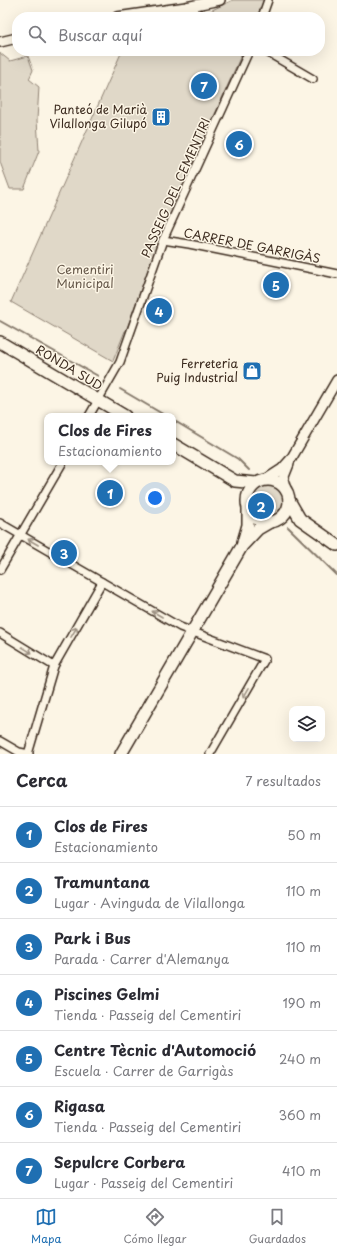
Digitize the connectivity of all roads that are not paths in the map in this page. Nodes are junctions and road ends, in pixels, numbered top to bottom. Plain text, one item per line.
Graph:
1 (220, 0) edge
2 (268, 0) edge
3 (186, 7) junction
4 (152, 12) edge
5 (195, 12) edge
6 (264, 12) edge
7 (12, 39) edge
8 (0, 42) edge
9 (247, 56) edge
10 (274, 56) edge
11 (313, 79) dead end
12 (163, 240) junction
13 (337, 274) edge
14 (0, 342) edge
15 (337, 380) edge
16 (99, 401) junction
17 (91, 413) edge
18 (120, 413) edge
19 (176, 446) edge
20 (291, 459) junction
21 (60, 465) edge
22 (235, 481) junction
23 (260, 481) junction
24 (288, 495) junction
25 (247, 505) junction
26 (274, 520) junction
27 (300, 520) junction
28 (0, 523) edge
29 (20, 534) junction
30 (337, 545) edge
31 (242, 546) junction
32 (0, 570) edge
33 (102, 582) junction
34 (192, 632) junction
35 (0, 633) edge
36 (54, 666) junction
37 (0, 741) edge
38 (28, 754) edge
39 (121, 754) edge
40 (210, 754) edge

1 - 3 street
2 - 6 street
3 - 4 street
3 - 5 street
7 - 8 street
9 - 12 street, PASSEIG DEL CEMENTIRI
10 - 11 street
12 - 13 street, CARRER DE GARRIGÀS
12 - 16 street, PASSEIG DEL CEMENTIRI
14 - 16 main road, RONDA SUD
15 - 20 street
16 - 17 street, PASSEIG DEL CEMENTIRI
16 - 18 main road, RONDA SUD
19 - 22 main road
20 - 23 street
20 - 24 street
21 - 29 street
22 - 23 main road
22 - 25 main road
23 - 24 main road
23 - 25 main road
24 - 26 main road
24 - 27 main road
25 - 26 main road
25 - 31 main road
26 - 27 main road
26 - 31 main road
27 - 30 main road
28 - 29 street
29 - 32 street
33 -> 29 street
31 - 34 main road
34 -> 33 street
36 -> 33 street
34 - 39 main road
34 -> 40 street
35 -> 36 street
36 - 38 street
37 - 38 street

